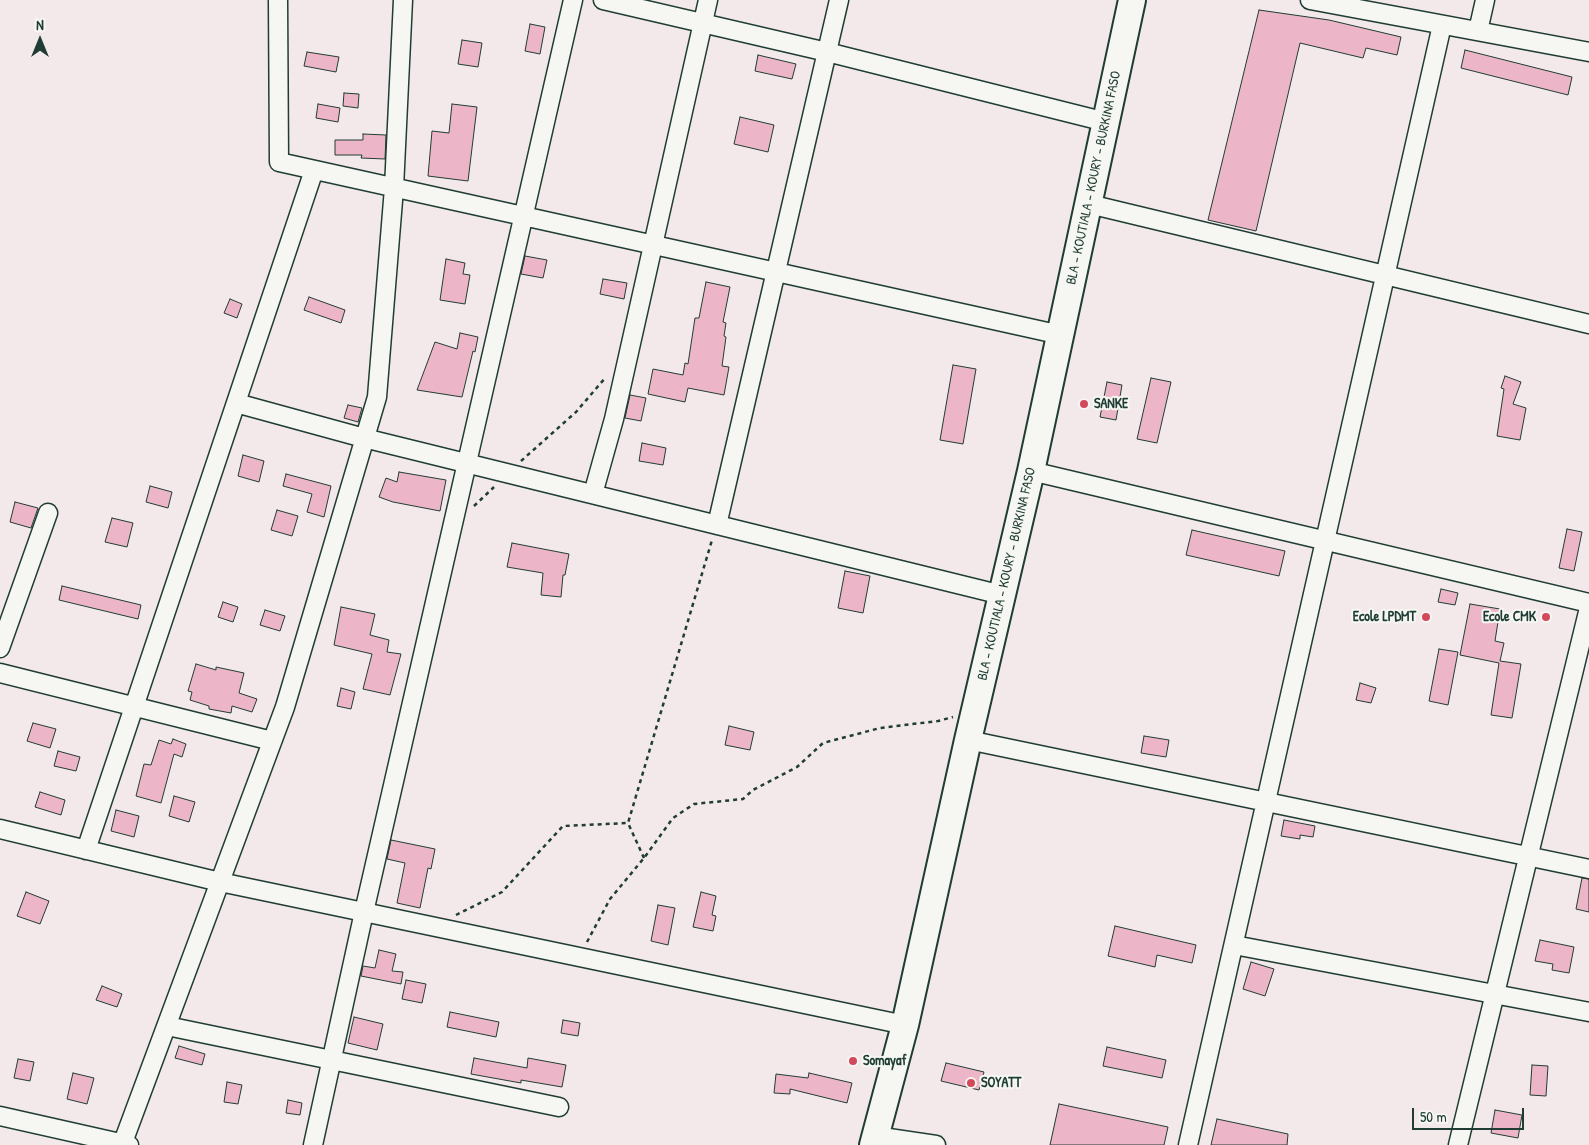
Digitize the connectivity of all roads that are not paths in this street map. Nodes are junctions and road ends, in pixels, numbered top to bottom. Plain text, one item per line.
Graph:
1 (278, 0) edge
2 (403, 0) edge
3 (573, 0) edge
4 (603, 0) edge
5 (708, 0) edge
6 (839, 0) edge
7 (1132, 0) edge
8 (1310, 0) edge
9 (1485, 0) edge
10 (702, 23) junction
11 (1442, 25) junction
12 (1478, 31) junction
13 (827, 52) junction
14 (1589, 52) edge
15 (1106, 122) junction
16 (314, 170) junction
17 (394, 188) junction
18 (1089, 204) junction
19 (523, 216) junction
20 (653, 245) junction
21 (776, 272) junction
22 (1386, 275) junction
23 (1589, 324) edge
24 (1060, 335) junction
25 (236, 403) junction
26 (364, 438) junction
27 (467, 463) junction
28 (1031, 471) junction
29 (592, 494) junction
30 (48, 513) dead end
31 (717, 524) junction
32 (1325, 541) junction
33 (1002, 595) junction
34 (1589, 603) edge
35 (1589, 608) edge
36 (0, 648) edge
37 (0, 673) edge
38 (134, 706) junction
39 (968, 740) junction
40 (272, 741) junction
41 (1266, 802) junction
42 (0, 829) edge
43 (86, 850) junction
44 (1528, 856) junction
45 (1589, 869) edge
46 (220, 882) junction
47 (364, 912) junction
48 (1234, 945) junction
49 (1495, 994) junction
50 (1589, 1012) edge
51 (905, 1025) junction
52 (167, 1026) junction
53 (332, 1060) junction
54 (559, 1107) dead end
55 (0, 1116) edge
56 (874, 1140) edge
57 (125, 1144) edge
58 (313, 1145) edge
59 (936, 1145) edge
60 (1188, 1145) edge
61 (1458, 1145) edge

1 - 16 street
2 - 17 street
3 - 19 street
4 - 10 street
5 - 10 street
6 - 13 street
7 - 15 main road, BLA - KOUTIALA - KOURY - BURKINA FASO
8 - 11 street
9 - 12 street
10 - 13 street
10 - 20 street
11 - 12 street
11 - 22 street
12 - 14 street
13 - 15 street
13 - 21 street
15 - 18 main road, BLA - KOUTIALA - KOURY - BURKINA FASO
16 - 17 street
16 - 25 street
17 - 19 street
17 - 26 street
18 - 22 street
18 - 24 main road, BLA - KOUTIALA - KOURY - BURKINA FASO
19 - 20 street
19 - 27 street
20 - 21 street
20 - 29 street
21 - 24 street
21 - 31 street
22 - 23 street
22 - 32 street
24 - 28 main road, BLA - KOUTIALA - KOURY - BURKINA FASO
25 - 26 street
25 - 38 street
26 - 27 street
26 - 40 street
27 - 29 street
27 - 47 street
28 - 32 street
28 - 33 main road, BLA - KOUTIALA - KOURY - BURKINA FASO
29 - 31 street
30 - 36 street
31 - 33 street
32 - 34 street
32 - 41 street
33 - 39 main road, BLA - KOUTIALA - KOURY - BURKINA FASO
35 - 44 street
37 - 38 street
38 - 40 street
38 - 43 street
39 - 41 street
39 - 51 main road, BLA - KOUTIALA - KOURY - BURKINA FASO
40 - 46 street
41 - 44 street
41 - 48 street
42 - 43 street
43 - 46 street
44 - 45 street
44 - 49 street
46 - 47 street
46 - 52 street
47 - 51 street
47 - 53 street
48 - 49 street
48 - 60 street
49 - 50 street
49 - 61 street
51 - 56 main road, BLA - KOUTIALA - KOURY - BURKINA FASO
52 - 53 street
52 - 57 street
53 - 54 street
53 - 58 street
55 - 57 street
56 - 59 street

